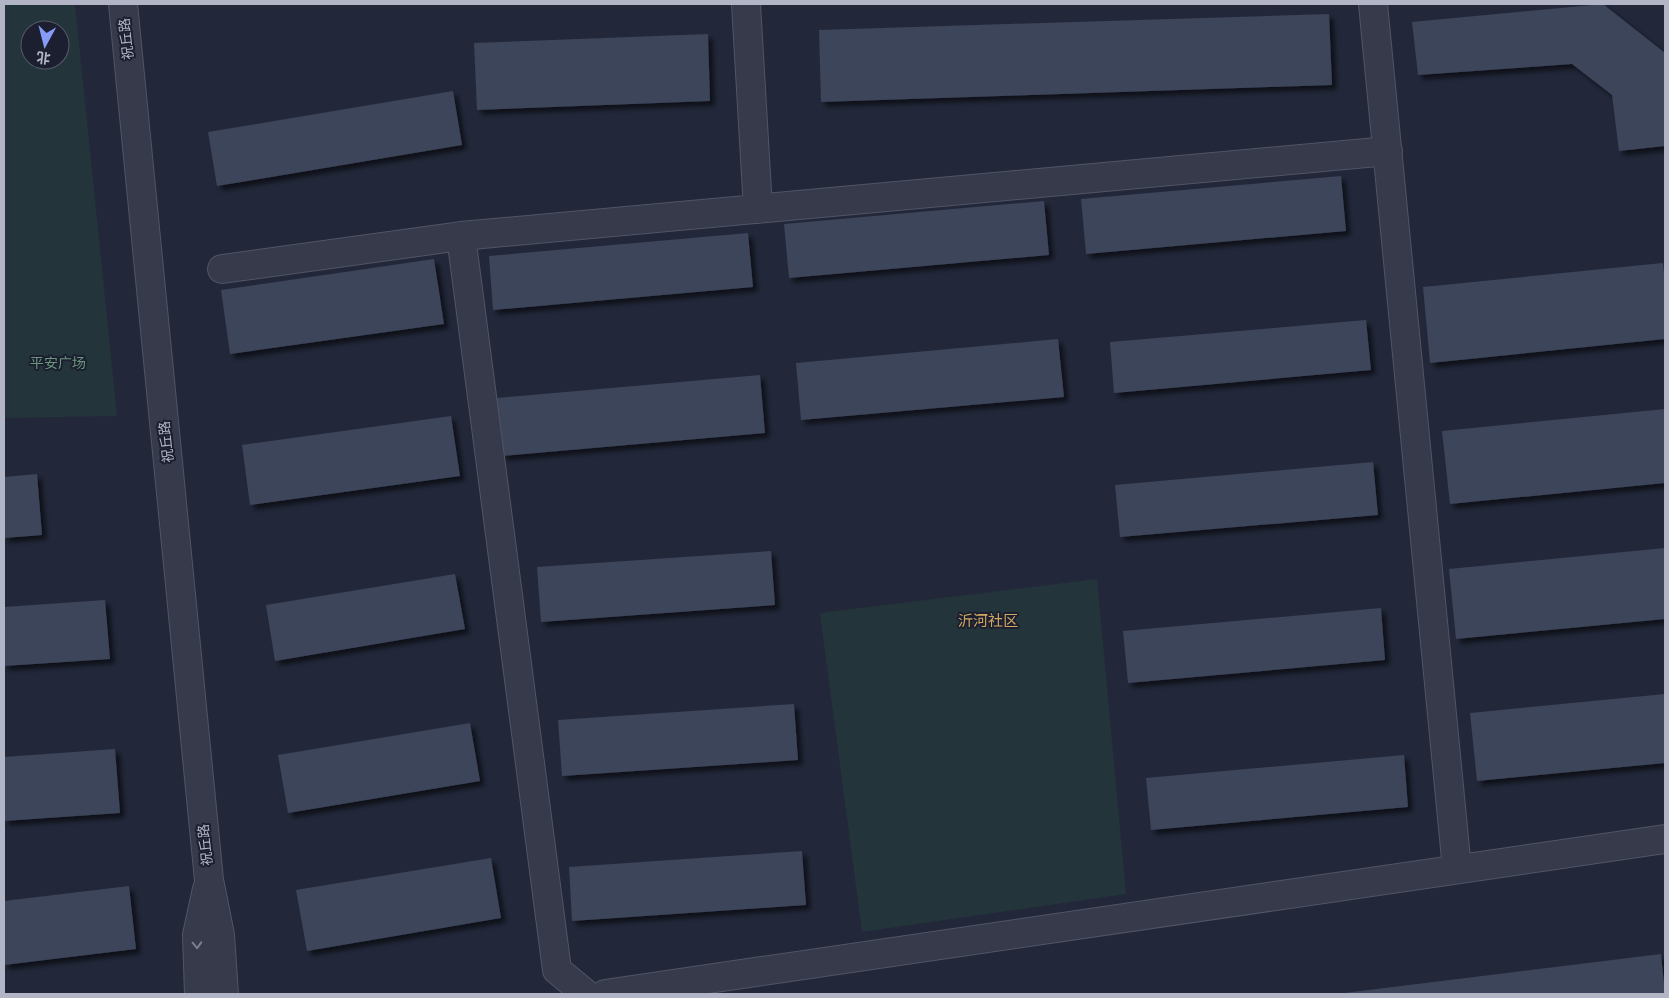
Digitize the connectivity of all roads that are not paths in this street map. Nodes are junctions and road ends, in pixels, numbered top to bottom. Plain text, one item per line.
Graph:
1 (123, 4) edge
2 (746, 4) edge
3 (1373, 4) edge
4 (1388, 151) junction
5 (758, 209) junction
6 (461, 236) junction
7 (222, 269) dead end
8 (1665, 839) edge
9 (1457, 869) junction
10 (209, 880) junction
11 (199, 994) edge
12 (224, 994) edge
13 (586, 994) edge
14 (605, 994) edge

1 - 10 street, 祝丘路
2 - 5 street
3 - 4 street
4 - 5 street
4 - 9 street
5 - 6 street
6 - 7 street
6 - 13 street
8 - 9 street
9 - 14 street
10 -> 11 street, 祝丘路
10 - 12 street, 祝丘路

